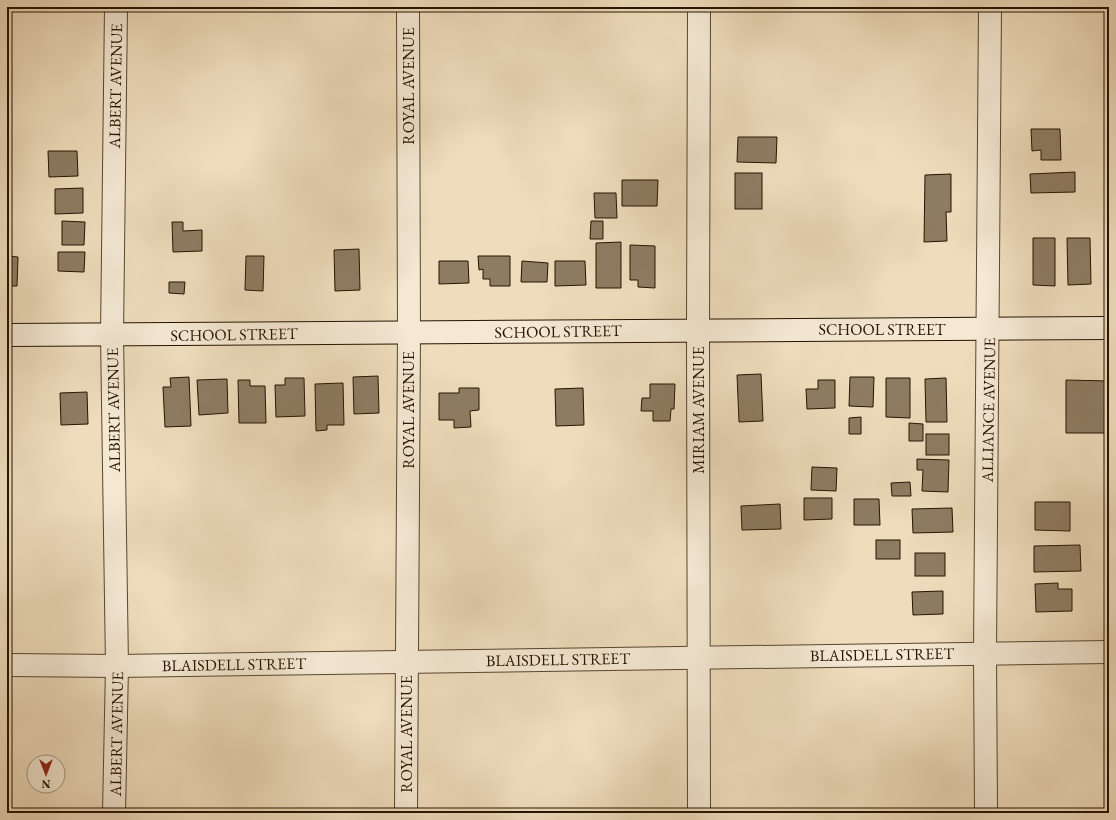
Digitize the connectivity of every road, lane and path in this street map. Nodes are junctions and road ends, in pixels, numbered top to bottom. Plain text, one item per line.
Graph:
1 (116, 7) edge
2 (408, 7) edge
3 (699, 7) edge
4 (990, 7) edge
5 (1109, 328) edge
6 (989, 329) junction
7 (698, 330) junction
8 (409, 332) junction
9 (7, 335) edge
10 (112, 335) junction
11 (985, 652) junction
12 (1109, 652) edge
13 (698, 657) junction
14 (406, 662) junction
15 (7, 665) edge
16 (117, 666) junction
17 (114, 813) edge
18 (406, 813) edge
19 (699, 813) edge
20 (986, 813) edge

1 - 10 street, ALBERT AVENUE
2 - 8 street, ROYAL AVENUE
3 - 7 street, MIRIAM AVENUE
4 - 6 street, ALLIANCE AVENUE
5 - 6 street, SCHOOL STREET
6 - 7 street, SCHOOL STREET
6 - 11 street, ALLIANCE AVENUE
7 - 8 street, SCHOOL STREET
7 - 13 street, MIRIAM AVENUE
8 - 10 street, SCHOOL STREET
8 - 14 street, ROYAL AVENUE
9 - 10 street, SCHOOL STREET
10 - 16 street, ALBERT AVENUE
11 - 12 street, BLAISDELL STREET
11 - 13 street, BLAISDELL STREET
11 - 20 street, ALLIANCE AVENUE
13 - 14 street, BLAISDELL STREET
13 - 19 street, MIRIAM AVENUE
14 - 16 street, BLAISDELL STREET
14 - 18 street, ROYAL AVENUE
15 - 16 street, BLAISDELL STREET
16 - 17 street, ALBERT AVENUE

